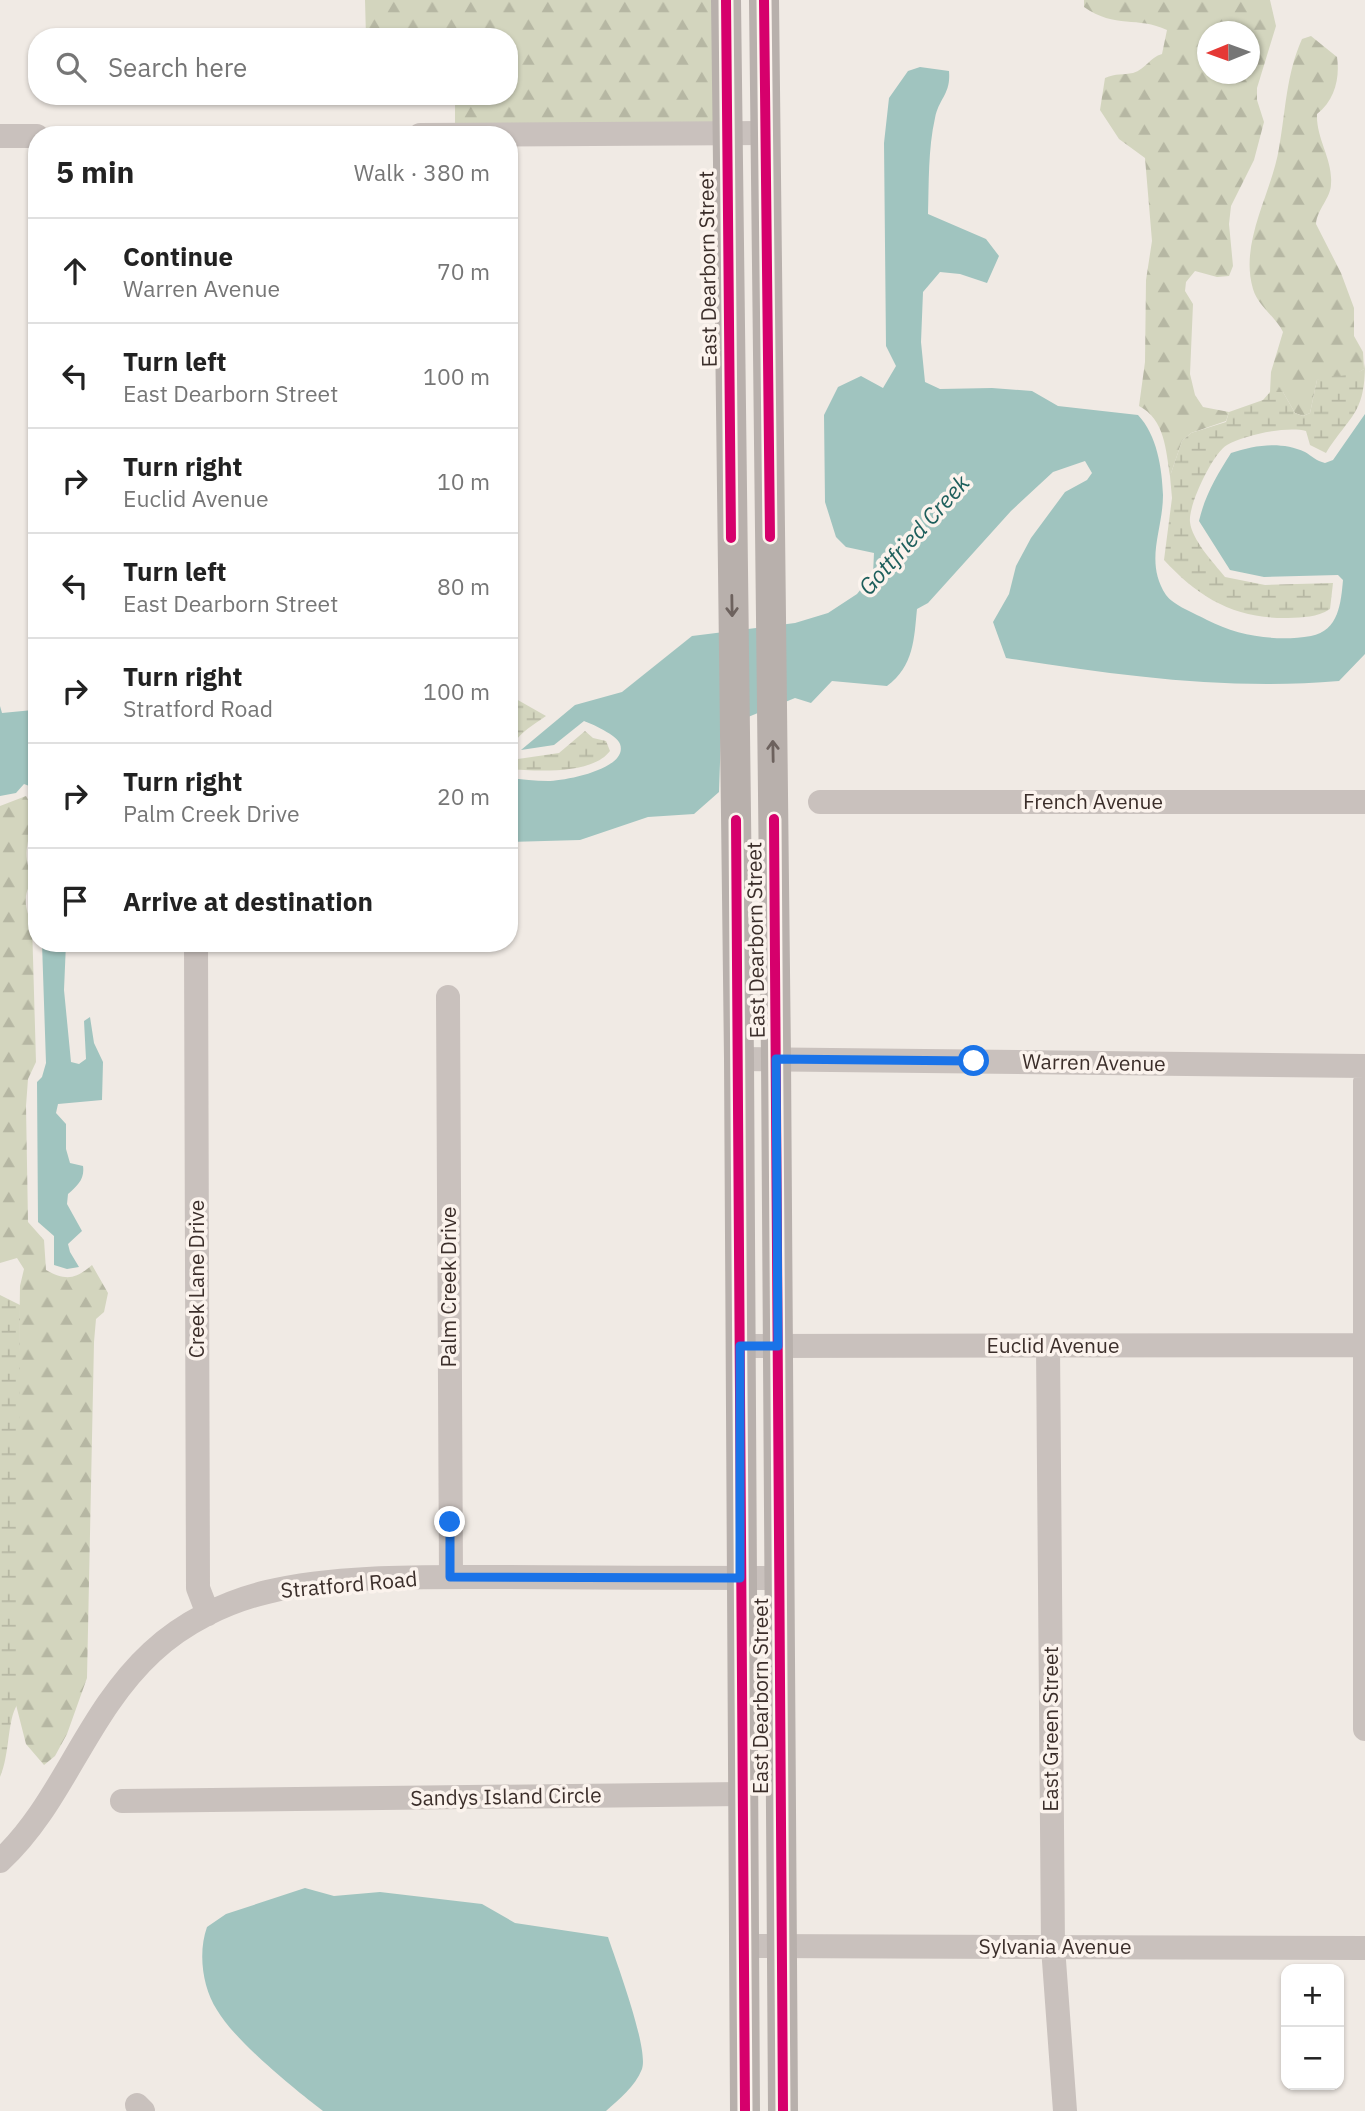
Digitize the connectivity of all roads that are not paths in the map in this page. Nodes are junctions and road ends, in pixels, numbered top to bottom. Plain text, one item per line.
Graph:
1 (726, 0) edge
2 (764, 0) edge
3 (765, 133) junction
4 (725, 134) junction
5 (518, 135) edge
6 (0, 136) edge
7 (28, 136) edge
8 (820, 802) dead end
9 (1365, 802) edge
10 (196, 952) edge
11 (448, 997) dead end
12 (739, 1059) junction
13 (776, 1059) junction
14 (1365, 1066) edge
15 (1365, 1082) edge
16 (1364, 1345) edge
17 (740, 1346) junction
18 (778, 1346) junction
19 (1048, 1346) junction
20 (450, 1577) junction
21 (740, 1578) junction
22 (779, 1578) junction
23 (208, 1614) junction
24 (1365, 1729) edge
25 (742, 1794) junction
26 (122, 1801) dead end
27 (0, 1861) edge
28 (782, 1945) junction
29 (744, 1946) junction
30 (1053, 1947) junction
31 (1365, 1948) edge
32 (745, 2111) edge
33 (783, 2111) edge
34 (1065, 2111) edge

1 - 4 main road, East Dearborn Street
2 - 3 main road, East Dearborn Street
3 - 4 street
13 -> 3 main road, East Dearborn Street
4 - 5 street
4 -> 12 main road, East Dearborn Street
6 - 7 street
8 - 9 street, French Avenue
10 - 23 street, Creek Lane Drive
11 - 20 street, Palm Creek Drive
12 - 13 street, Warren Avenue
12 - 17 main road, East Dearborn Street
13 - 14 street, Warren Avenue
13 - 18 main road, East Dearborn Street
15 - 16 street
16 - 19 street, Euclid Avenue
16 - 24 street
17 - 18 street, Euclid Avenue
17 - 21 main road, East Dearborn Street
18 - 19 street, Euclid Avenue
18 - 22 main road, East Dearborn Street
19 - 30 street, East Green Street
20 - 21 street, Stratford Road
20 - 23 street, Stratford Road
21 - 22 street, Stratford Road
21 - 25 main road, East Dearborn Street
22 - 28 main road, East Dearborn Street
23 - 27 street, Stratford Road
25 - 26 street, Sandys Island Circle
25 - 29 main road, East Dearborn Street
28 - 29 street, Sylvania Avenue
28 - 30 street, Sylvania Avenue
28 - 33 main road, East Dearborn Street
29 - 32 main road, East Dearborn Street
30 - 31 street, Sylvania Avenue
30 - 34 street, East Green Street

